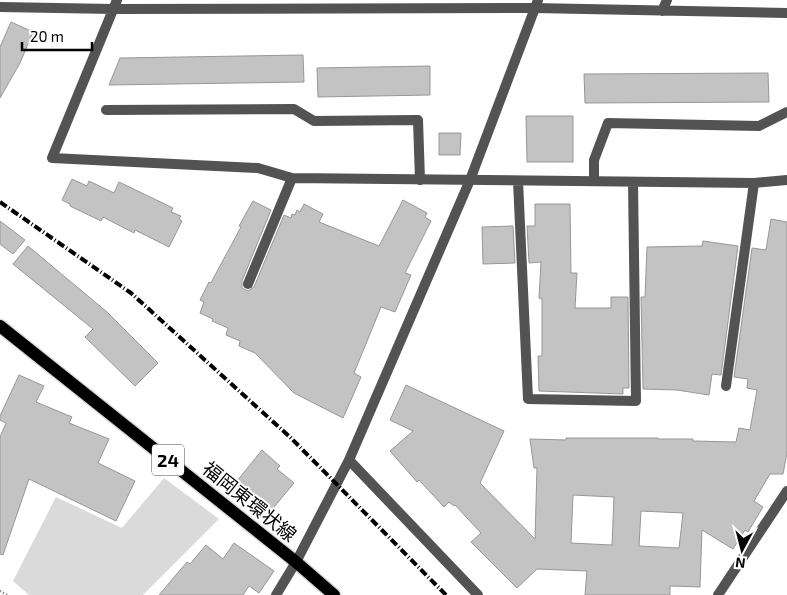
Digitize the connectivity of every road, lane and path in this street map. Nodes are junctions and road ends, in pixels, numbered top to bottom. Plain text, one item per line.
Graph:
1 (667, 0) edge
2 (536, 4) edge
3 (115, 5) edge
4 (0, 7) edge
5 (662, 11) junction
6 (787, 13) edge
7 (106, 110) dead end
8 (787, 112) edge
9 (292, 178) junction
10 (420, 180) junction
11 (470, 180) junction
12 (787, 180) edge
13 (518, 181) junction
14 (594, 182) junction
15 (633, 182) junction
16 (754, 183) junction
17 (248, 284) dead end
18 (0, 326) edge
19 (726, 386) dead end
20 (348, 460) junction
21 (787, 491) edge
22 (296, 562) junction
23 (0, 591) edge
24 (8, 595) edge
25 (276, 595) edge
26 (334, 595) edge
27 (478, 595) edge
28 (718, 595) edge

1 - 5 street
2 - 3 street
2 - 5 street
2 - 11 street
3 - 4 street
3 - 9 street
5 - 6 street
7 - 10 street
8 - 14 street
9 - 10 street
9 - 17 street
10 - 11 street
11 - 13 street
11 - 20 street
12 - 16 street
13 - 14 street
13 - 15 street
14 - 15 street
15 - 16 street
16 - 19 street
18 - 22 main road, 福岡東環状線 / 24
20 - 22 street
20 - 27 street
21 - 28 street
22 - 25 street
22 - 26 main road, 福岡東環状線 / 24
23 - 24 path

